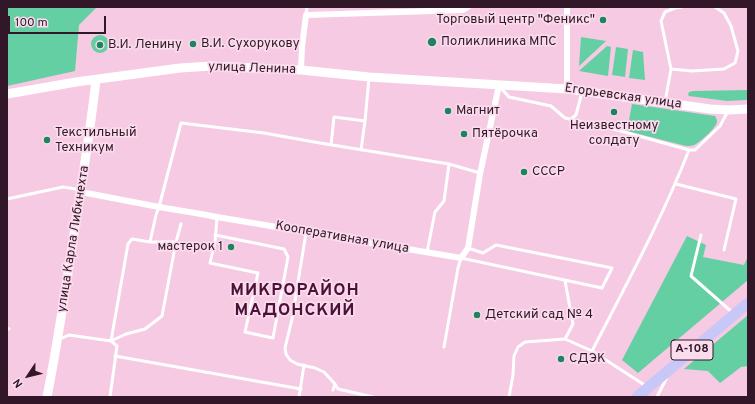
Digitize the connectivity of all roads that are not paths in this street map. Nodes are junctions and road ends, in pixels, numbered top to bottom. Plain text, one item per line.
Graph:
1 (307, 7) edge
2 (468, 7) edge
3 (567, 7) edge
4 (682, 7) edge
5 (715, 7) edge
6 (306, 15) junction
7 (671, 69) junction
8 (301, 70) junction
9 (369, 77) junction
10 (96, 80) junction
11 (498, 85) junction
12 (567, 89) junction
13 (582, 92) junction
14 (7, 94) edge
15 (664, 103) junction
16 (748, 108) edge
17 (729, 110) junction
18 (571, 119) junction
19 (365, 121) junction
20 (331, 145) junction
21 (361, 150) junction
22 (690, 150) junction
23 (449, 164) junction
24 (480, 174) junction
25 (676, 184) junction
26 (81, 192) junction
27 (7, 199) edge
28 (159, 207) junction
29 (217, 217) junction
30 (181, 224) dead end
31 (306, 232) junction
32 (215, 235) junction
33 (701, 235) dead end
34 (150, 242) junction
35 (176, 242) junction
36 (468, 248) junction
37 (724, 250) dead end
38 (483, 252) junction
39 (427, 253) junction
40 (461, 258) junction
41 (481, 262) junction
42 (565, 281) junction
43 (748, 302) edge
44 (734, 314) junction
45 (566, 339) junction
46 (58, 340) junction
47 (111, 341) junction
48 (444, 347) dead end
49 (592, 351) junction
50 (115, 356) junction
51 (304, 365) junction
52 (672, 367) junction
53 (335, 384) junction
54 (647, 387) junction
55 (301, 389) junction
56 (333, 390) dead end
57 (47, 397) edge
58 (110, 397) edge
59 (300, 397) edge
60 (373, 397) edge
61 (509, 397) edge
62 (637, 397) edge
63 (657, 397) edge

1 - 6 lane
2 - 6 street
3 - 12 street
4 - 7 lane
5 - 7 lane
6 - 8 street
7 - 15 lane
8 - 9 main road, улица Ленина
8 - 10 main road, улица Ленина
9 - 11 main road, улица Ленина
9 - 19 lane
10 - 14 main road, улица Ленина
10 - 26 main road, улица Карла Либкнехта
11 - 12 main road, Егорьевская улица
11 - 18 lane
11 - 24 street
12 - 13 main road, Егорьевская улица
13 - 15 main road, Егорьевская улица
13 - 18 lane
15 - 17 main road, Егорьевская улица
16 - 17 main road, Егорьевская улица
17 - 22 lane
18 - 22 lane
19 - 20 lane
19 - 21 lane
20 - 21 lane
20 - 28 lane
21 - 23 lane
22 - 25 lane
23 - 24 lane
23 - 39 lane
24 - 36 street
25 - 37 lane
25 - 49 lane
26 - 27 lane
26 - 28 street, Кооперативная улица
26 - 46 main road, улица Карла Либкнехта
28 - 29 street, Кооперативная улица
28 - 34 lane
29 - 31 street, Кооперативная улица
29 - 32 lane
30 - 35 lane
31 - 39 street, Кооперативная улица
31 - 51 lane
32 - 32 lane
33 - 44 lane
34 - 35 lane
34 - 47 lane
35 - 47 lane
36 - 38 lane
36 - 40 street
38 - 41 lane
38 - 42 lane, Кооперативная улица
39 - 40 street, Кооперативная улица
40 - 41 lane, Кооперативная улица
40 - 48 lane
41 - 42 lane, Кооперативная улица
42 - 45 lane
43 - 44 highway, А-108
44 - 52 highway, А-108
45 - 49 lane
45 - 61 lane
46 - 47 lane
46 - 57 main road, улица Карла Либкнехта
47 - 50 lane
49 - 54 lane
50 - 55 lane
50 - 58 lane
51 - 53 lane
51 - 55 lane
52 - 54 highway, А-108
52 - 63 lane
53 - 56 lane
53 - 60 lane
54 - 62 highway, А-108
55 - 59 lane

